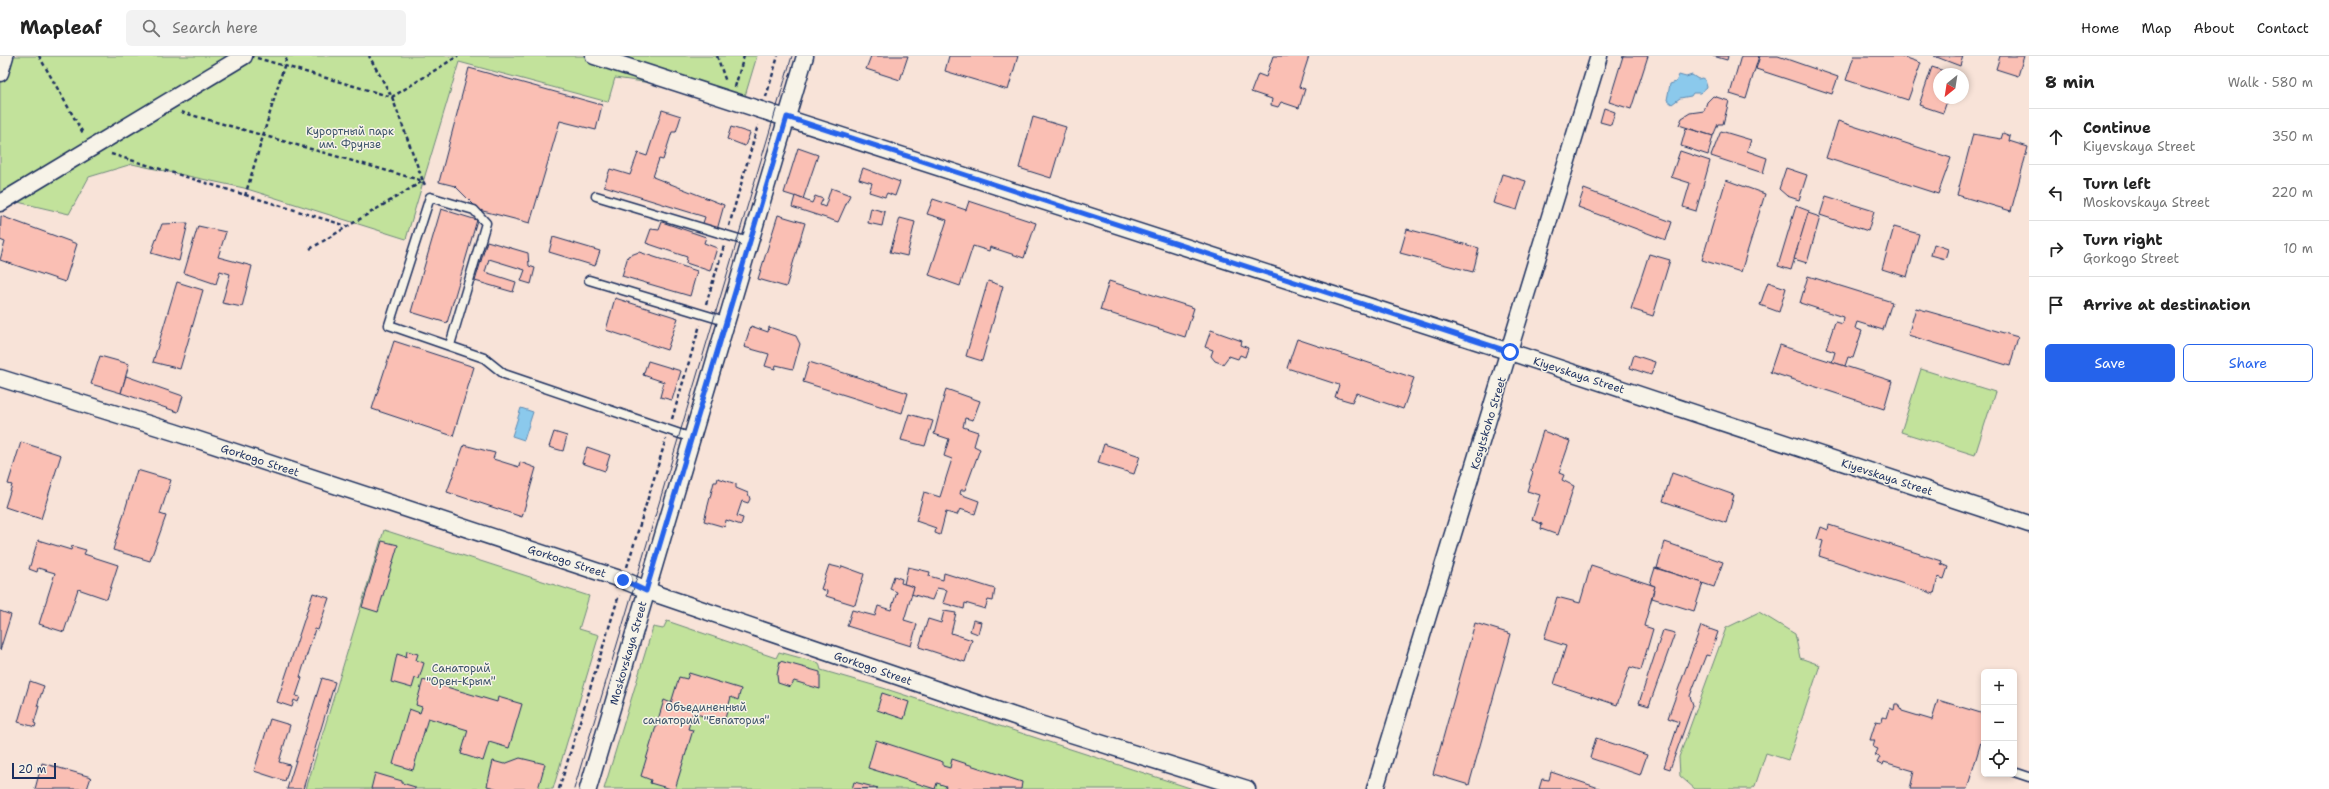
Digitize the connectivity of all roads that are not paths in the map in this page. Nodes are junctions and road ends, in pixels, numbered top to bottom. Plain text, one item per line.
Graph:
1 (5, 56) edge
2 (244, 56) edge
3 (594, 56) edge
4 (805, 56) edge
5 (1599, 56) edge
6 (0, 73) edge
7 (787, 117) junction
8 (596, 196) dead end
9 (0, 202) edge
10 (749, 242) junction
11 (589, 280) dead end
12 (725, 321) junction
13 (450, 345) junction
14 (1510, 352) junction
15 (0, 378) edge
16 (692, 438) junction
17 (2029, 524) edge
18 (646, 591) junction
19 (2017, 773) edge
20 (2029, 777) edge
21 (588, 789) edge
22 (1247, 789) edge
23 (1375, 789) edge

1 - 6 street
2 - 9 street
3 - 7 street, Kiyevskaya Street
4 - 7 street, Moskovskaya Street
5 - 14 street, Kosytskoho Street
7 - 10 street, Moskovskaya Street
7 - 14 street, Kiyevskaya Street
8 - 10 lane
10 - 12 street, Moskovskaya Street
11 - 12 lane
12 - 16 street, Moskovskaya Street
13 - 13 lane
13 - 16 lane
14 - 17 street, Kiyevskaya Street
14 - 23 street, Kosytskoho Street
15 - 18 street, Gorkogo Street
16 - 18 street, Moskovskaya Street
18 - 21 street, Moskovskaya Street
18 - 22 street, Gorkogo Street
19 - 20 lane

